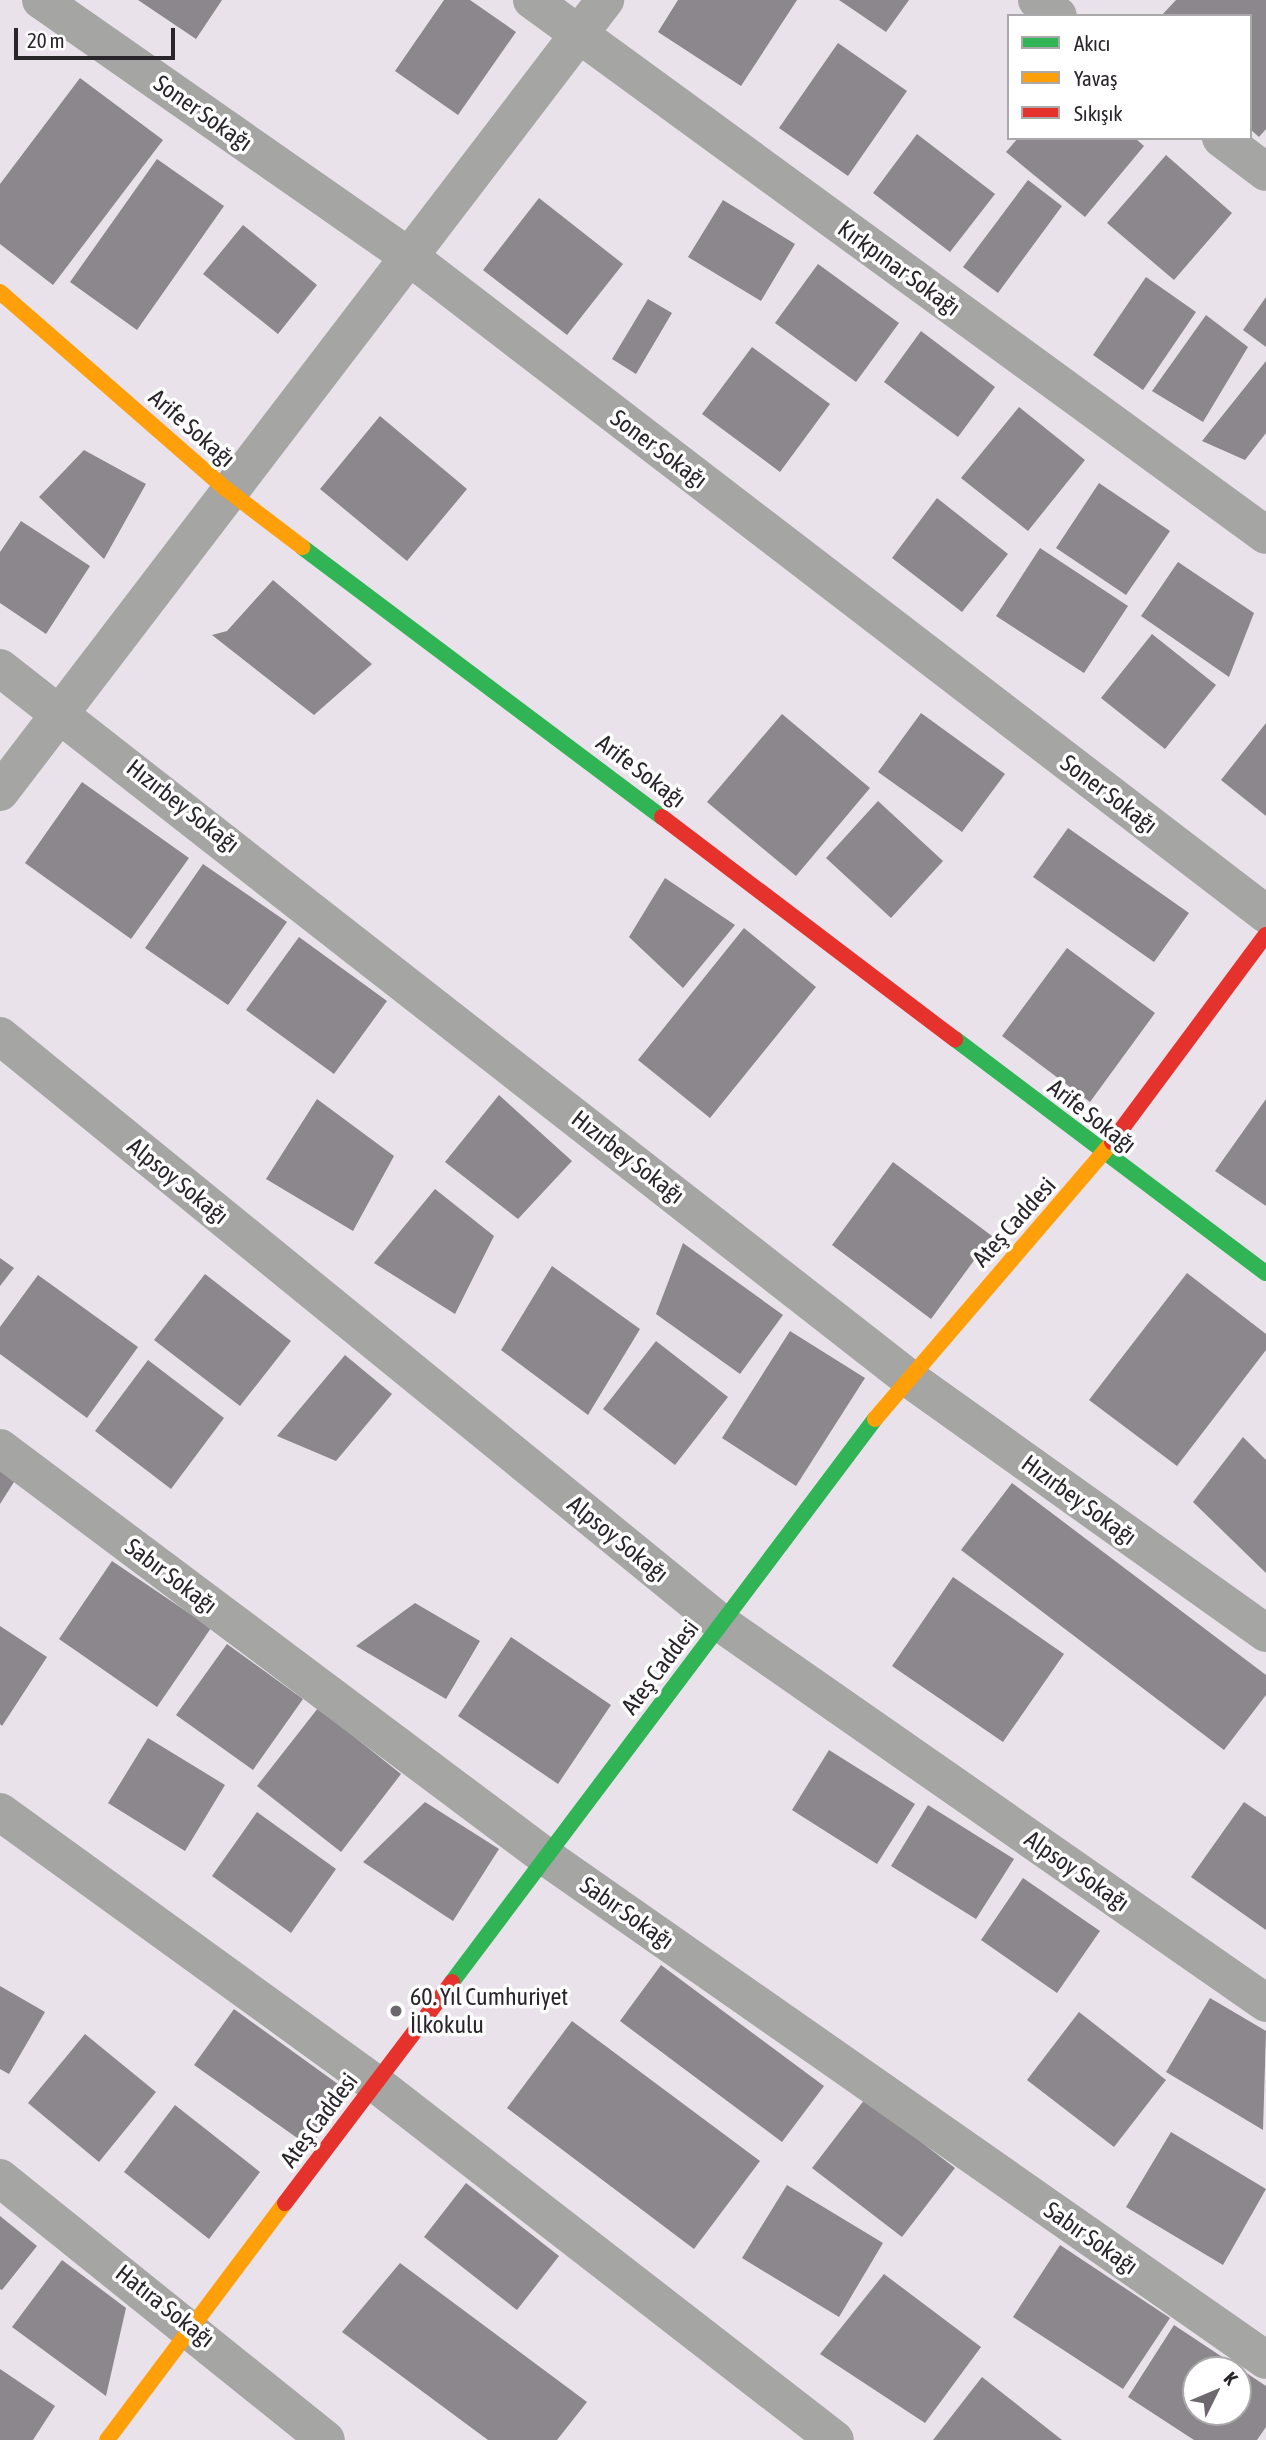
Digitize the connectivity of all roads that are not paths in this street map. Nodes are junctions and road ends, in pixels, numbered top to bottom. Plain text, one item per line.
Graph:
1 (41, 0) edge
2 (532, 0) edge
3 (605, 0) edge
4 (1037, 0) edge
5 (1055, 14) edge
6 (579, 36) junction
7 (1224, 140) edge
8 (1266, 172) edge
9 (411, 258) junction
10 (0, 292) edge
11 (226, 489) junction
12 (1266, 535) edge
13 (0, 668) edge
14 (62, 711) junction
15 (0, 792) edge
16 (1266, 914) edge
17 (1266, 935) edge
18 (0, 1036) edge
19 (1103, 1156) junction
20 (1266, 1273) edge
21 (907, 1377) junction
22 (0, 1448) edge
23 (722, 1623) junction
24 (1266, 1633) edge
25 (0, 1812) edge
26 (546, 1857) junction
27 (1266, 2003) edge
28 (375, 2083) junction
29 (0, 2178) edge
30 (192, 2327) junction
31 (1266, 2360) edge
32 (107, 2440) edge
33 (326, 2440) edge
34 (835, 2440) edge

1 - 9 street, Soner Sokağı
2 - 6 street, Kırkpınar Sokağı
3 - 6 street
4 - 5 street
6 - 9 street
6 - 12 street, Kırkpınar Sokağı
7 - 8 street
9 - 11 street
9 - 16 street, Soner Sokağı
10 - 11 street, Arife Sokağı
11 - 14 street
11 - 19 street, Arife Sokağı
13 - 14 street, Hızırbey Sokağı
14 - 15 street
14 - 21 street, Hızırbey Sokağı
17 - 19 street, Ateş Caddesi
18 - 23 street, Alpsoy Sokağı
19 - 20 street, Arife Sokağı
19 - 21 street, Ateş Caddesi
21 - 23 street, Ateş Caddesi
21 - 24 street, Hızırbey Sokağı
22 - 26 street, Sabır Sokağı
23 - 26 street, Ateş Caddesi
23 - 27 street, Alpsoy Sokağı
25 - 28 street
26 - 28 street, Ateş Caddesi
26 - 31 street, Sabır Sokağı
28 - 30 street, Ateş Caddesi
28 - 34 street
29 - 30 street, Hatıra Sokağı
30 - 32 street, Ateş Caddesi
30 - 33 street, Hatıra Sokağı

